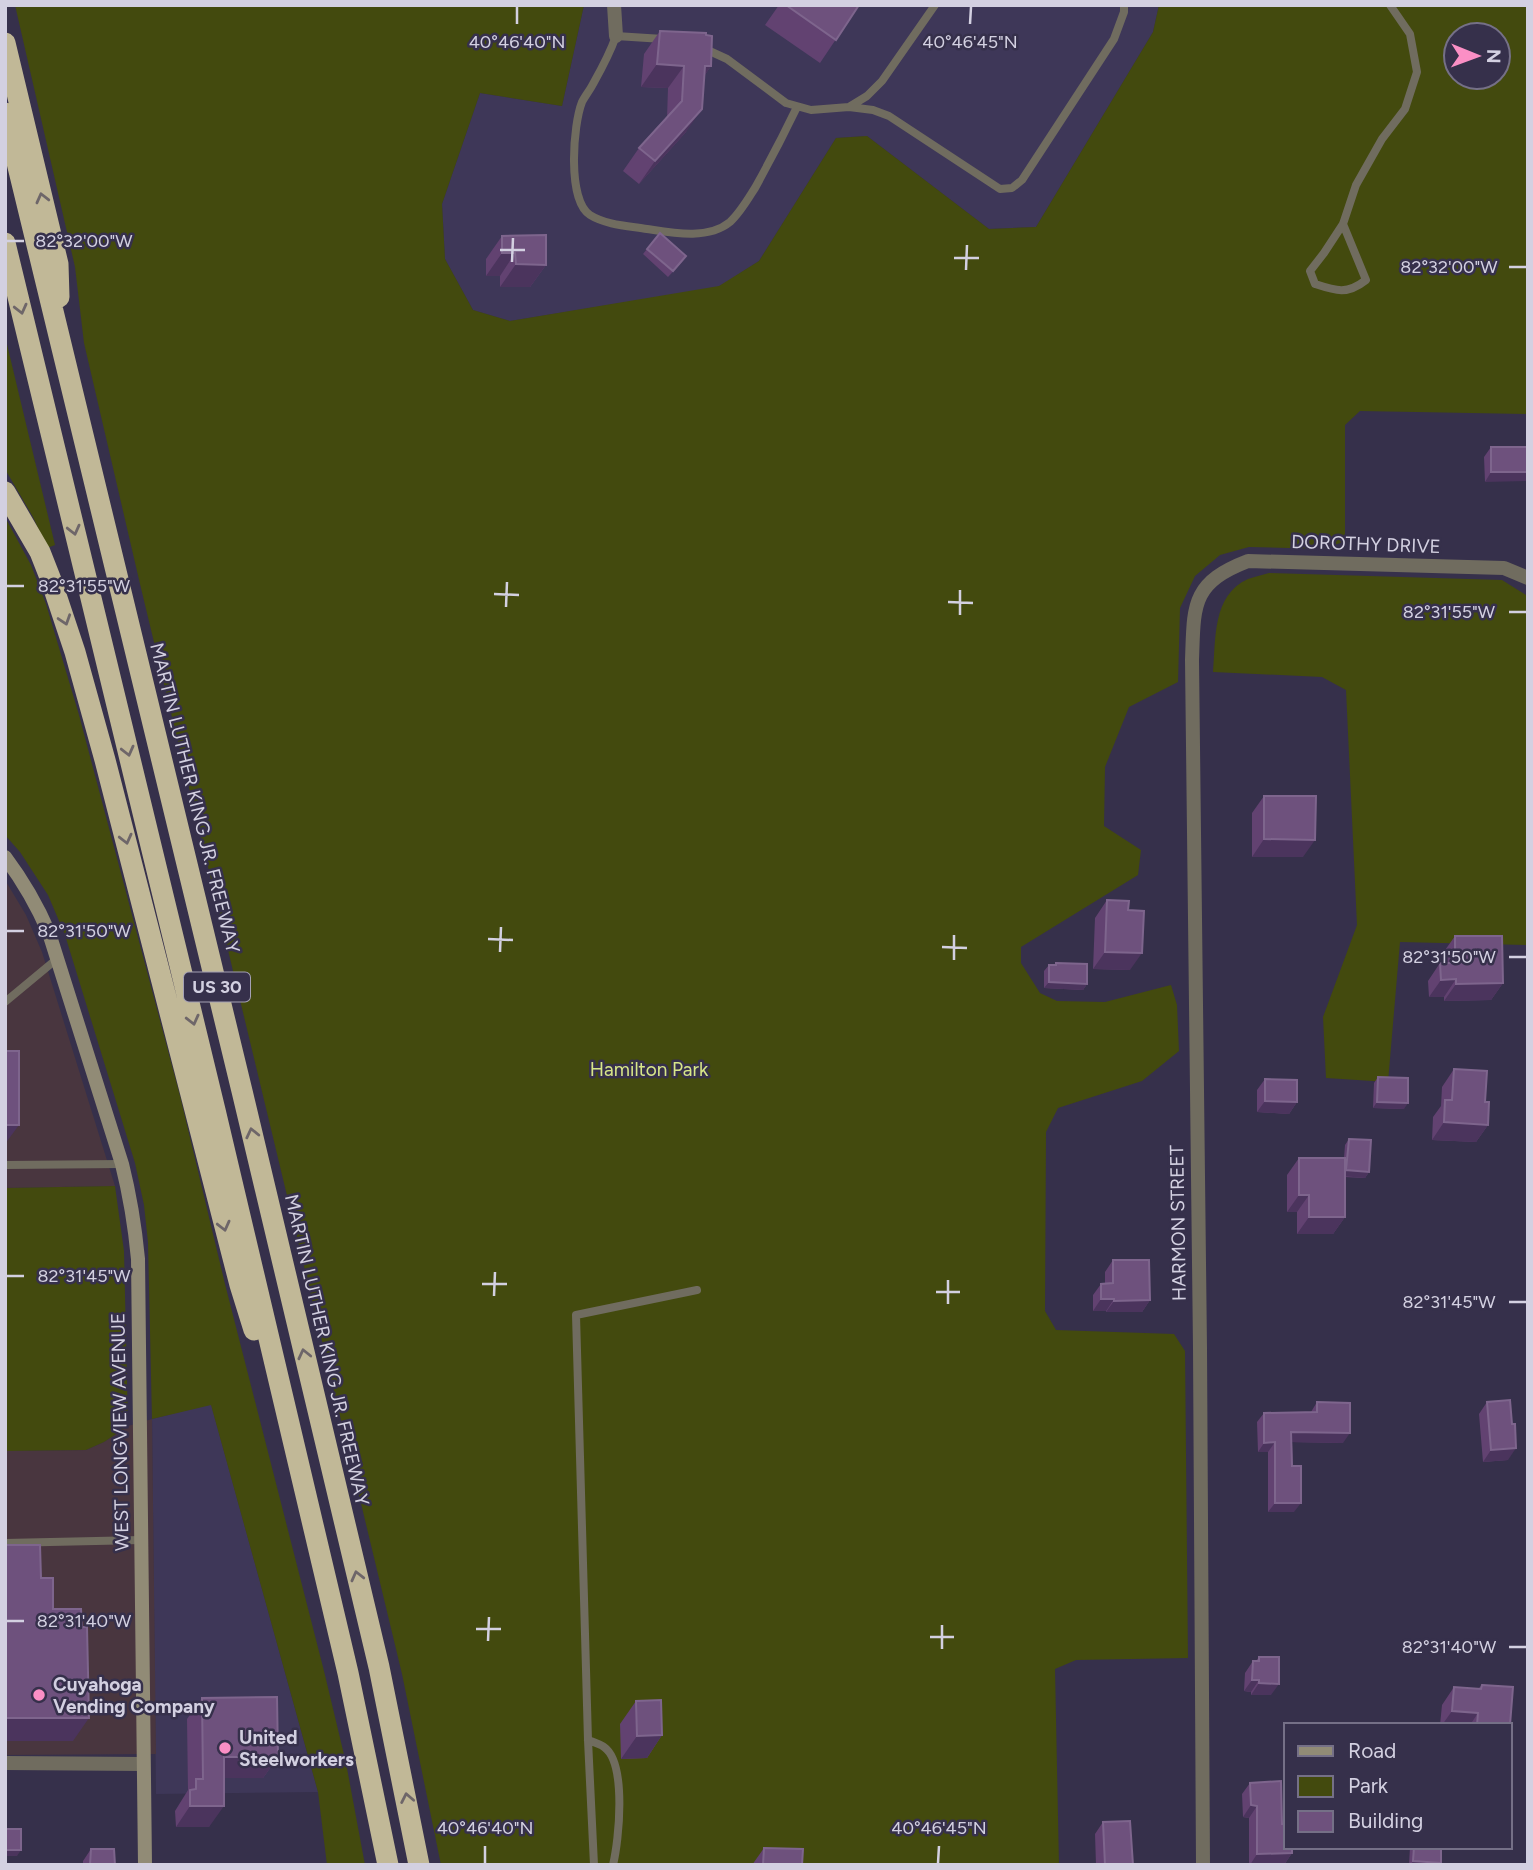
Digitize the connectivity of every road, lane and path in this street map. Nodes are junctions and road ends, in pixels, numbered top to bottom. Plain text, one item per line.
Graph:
1 (614, 5) edge
2 (935, 5) edge
3 (1124, 5) edge
4 (1390, 5) edge
5 (617, 36) junction
6 (672, 40) edge
7 (5, 43) edge
8 (693, 45) edge
9 (797, 107) junction
10 (849, 107) junction
11 (5, 113) edge
12 (1343, 224) junction
13 (5, 243) edge
14 (59, 338) junction
15 (5, 492) edge
16 (1528, 578) edge
17 (1208, 583) joint
18 (5, 857) edge
19 (58, 958) junction
20 (5, 1002) edge
21 (122, 1164) junction
22 (5, 1165) edge
23 (697, 1290) dead end
24 (306, 1494) junction
25 (141, 1540) junction
26 (5, 1543) edge
27 (588, 1740) junction
28 (5, 1763) edge
29 (143, 1764) junction
30 (145, 1865) edge
31 (388, 1865) edge
32 (419, 1865) edge
33 (594, 1865) edge
34 (613, 1865) edge
35 (1203, 1865) edge

1 - 5 street
2 - 10 lane
3 - 10 lane
4 - 12 lane
5 - 6 lane
5 - 9 lane
14 -> 7 highway
8 - 9 lane
9 - 10 lane
11 - 14 highway, MARTIN LUTHER KING JR. FREEWAY / US 30
12 - 12 lane
13 -> 24 highway, US 30
32 -> 14 highway, MARTIN LUTHER KING JR. FREEWAY / US 30
15 -> 24 highway
16 - 17 street, DOROTHY DRIVE
17 - 35 street, HARMON STREET
18 - 19 street, WEST LONGVIEW AVENUE
19 - 20 lane
19 - 21 street, WEST LONGVIEW AVENUE
21 - 22 lane
21 - 25 street, WEST LONGVIEW AVENUE
23 - 27 lane
24 - 31 highway, US 30
25 - 26 lane
25 - 29 street, WEST LONGVIEW AVENUE
27 - 33 lane
27 - 34 lane
28 - 29 street
29 - 30 street, WEST LONGVIEW AVENUE

